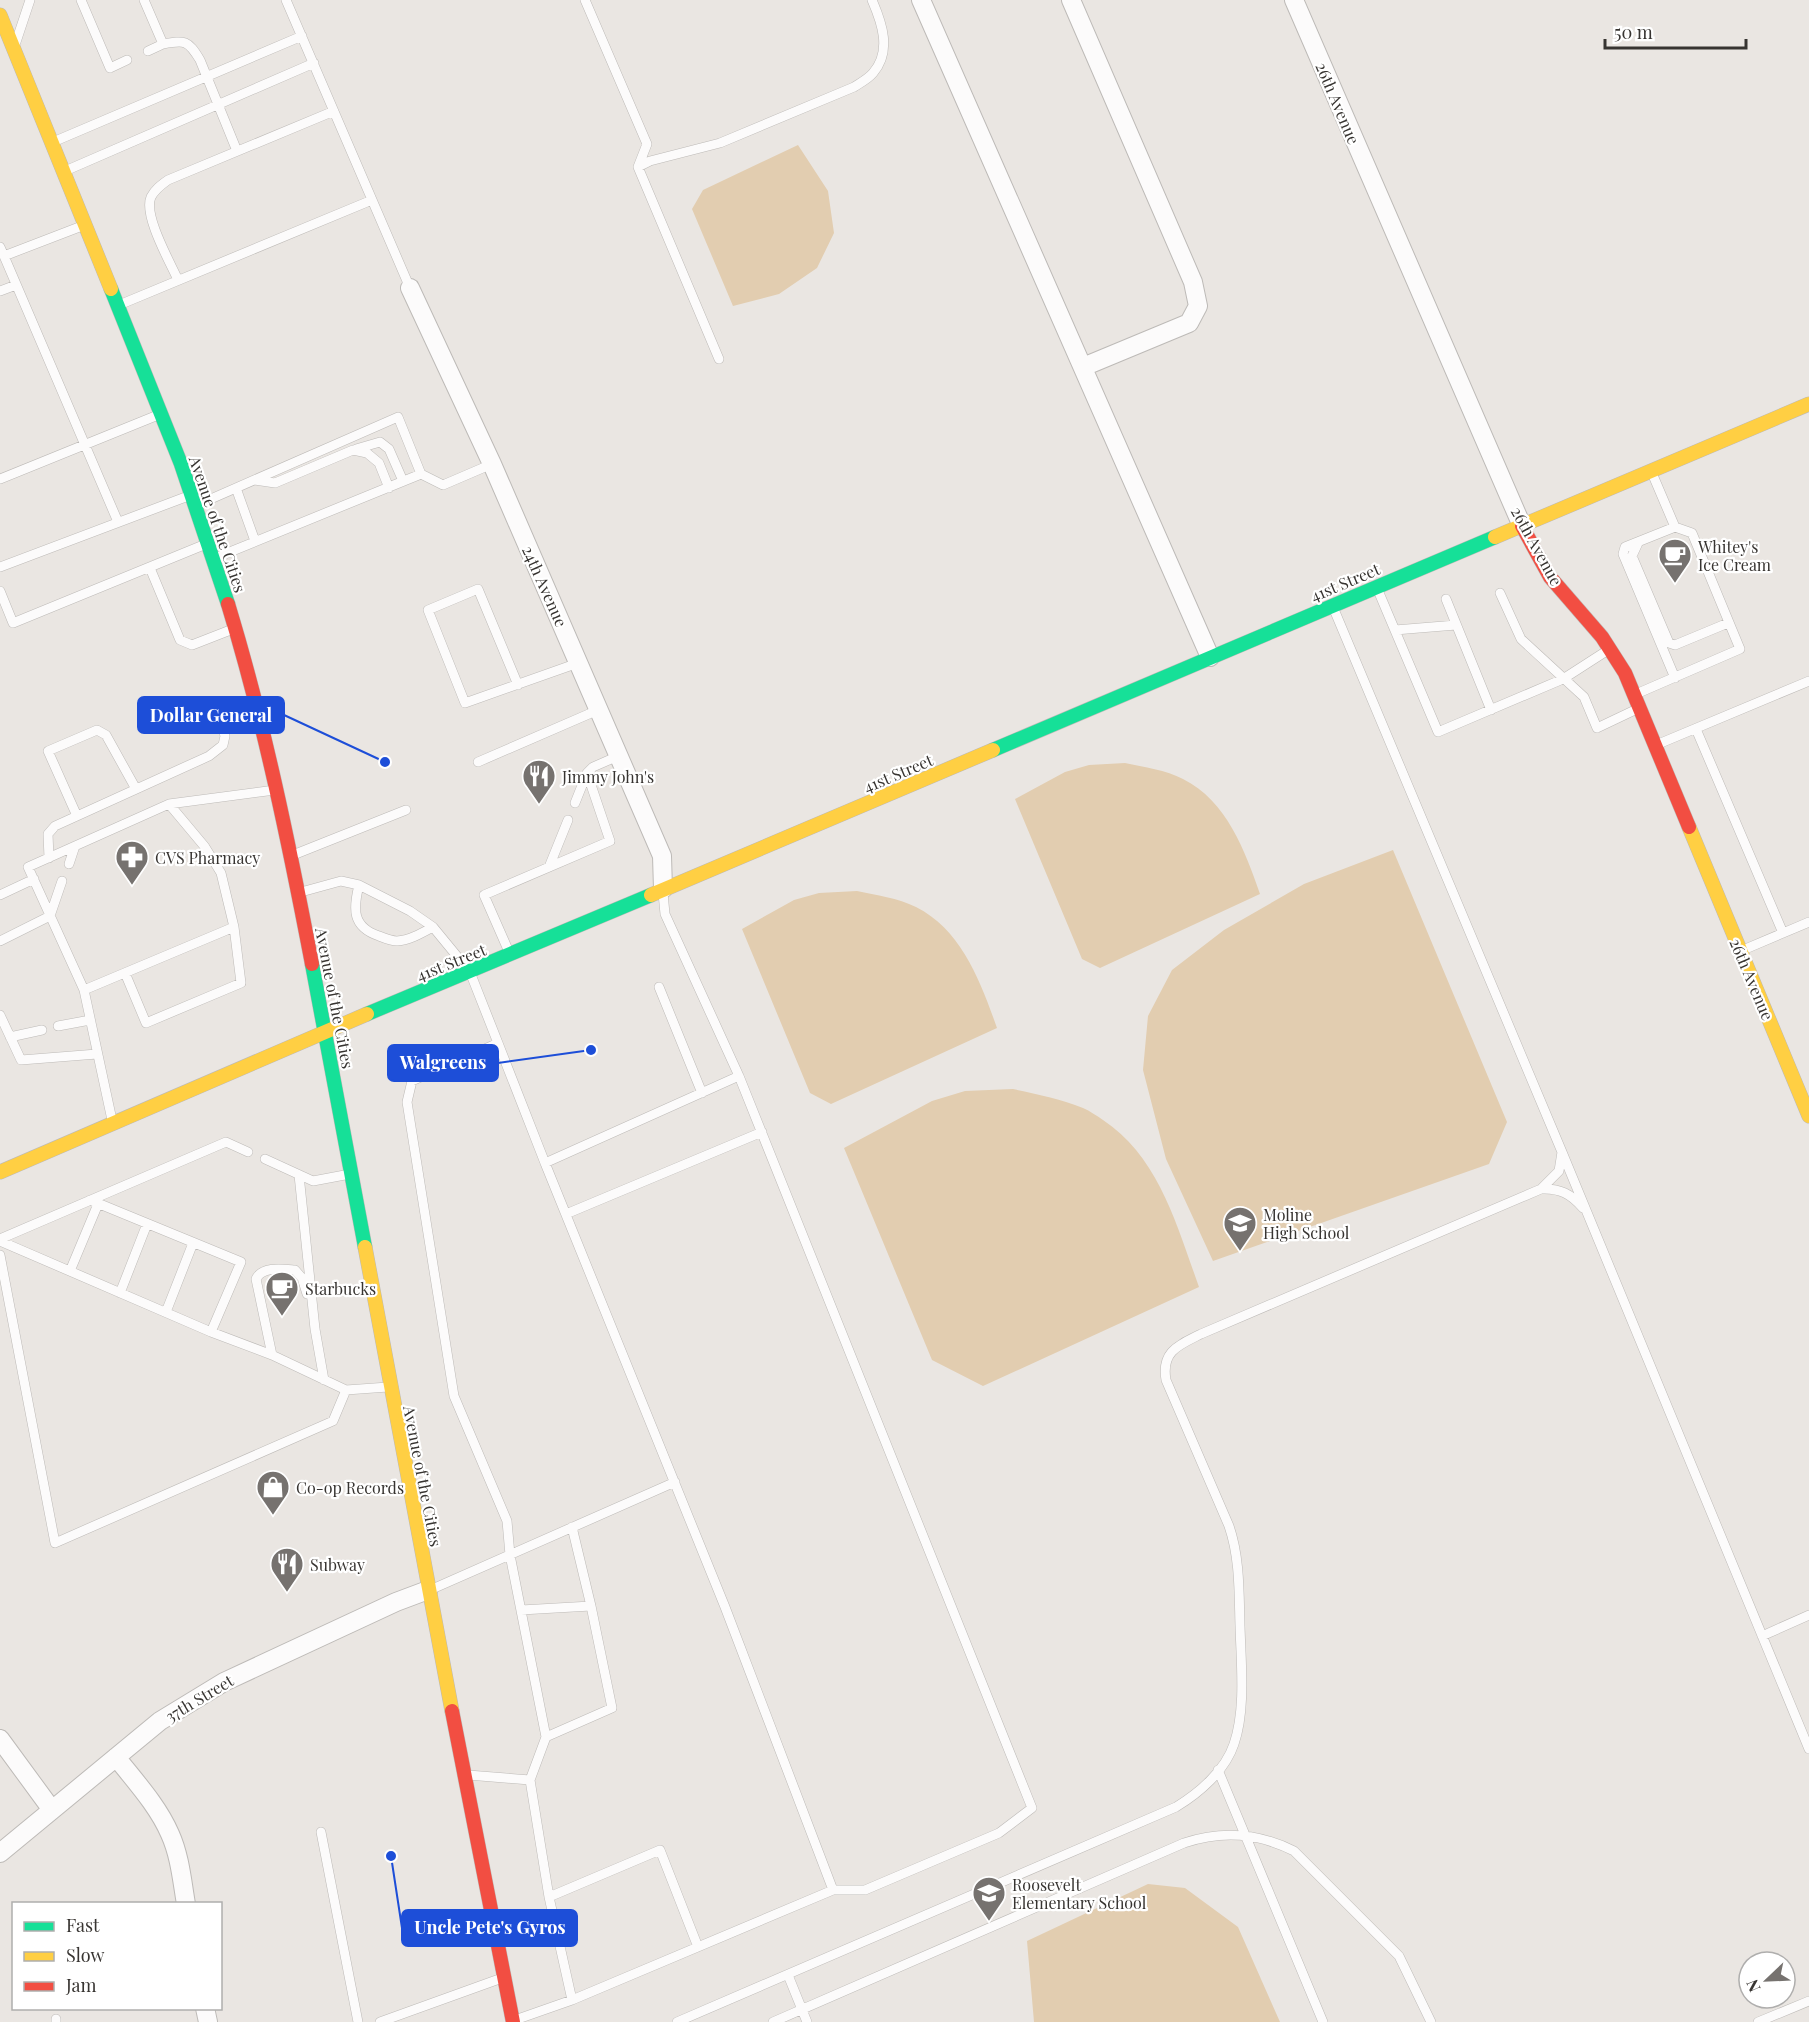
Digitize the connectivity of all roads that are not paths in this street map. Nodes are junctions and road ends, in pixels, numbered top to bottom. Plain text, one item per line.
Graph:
1 (30, 0) edge
2 (81, 0) edge
3 (144, 0) edge
4 (286, 0) edge
5 (585, 0) edge
6 (872, 0) edge
7 (921, 0) edge
8 (1071, 0) edge
9 (1297, 1) edge
10 (1, 19) edge
11 (302, 36) junction
12 (164, 44) junction
13 (14, 50) junction
14 (148, 51) dead end
15 (127, 60) dead end
16 (314, 63) junction
17 (207, 76) junction
18 (218, 105) junction
19 (334, 111) junction
20 (52, 143) junction
21 (237, 151) junction
22 (638, 167) junction
23 (63, 172) junction
24 (372, 200) junction
25 (84, 225) junction
26 (2, 251) edge
27 (177, 280) junction
28 (16, 285) junction
29 (410, 288) joint
30 (0, 291) edge
31 (117, 306) junction
32 (719, 359) dead end
33 (1083, 368) junction
34 (1809, 404) edge
35 (160, 414) junction
36 (86, 444) junction
37 (353, 450) junction
38 (492, 464) junction
39 (1651, 470) junction
40 (421, 474) junction
41 (0, 479) edge
42 (253, 480) junction
43 (403, 482) junction
44 (236, 488) junction
45 (389, 488) junction
46 (193, 500) junction
47 (118, 522) junction
48 (1522, 526) junction
49 (1675, 527) junction
50 (255, 541) junction
51 (209, 543) junction
52 (1638, 543) junction
53 (214, 558) junction
54 (0, 567) edge
55 (150, 568) junction
56 (1376, 586) junction
57 (0, 591) edge
58 (1500, 593) dead end
59 (1446, 599) dead end
60 (1332, 605) junction
61 (1728, 623) junction
62 (1456, 625) junction
63 (236, 628) junction
64 (1395, 630) junction
65 (1610, 649) junction
66 (1210, 657) junction
67 (578, 663) junction
68 (1675, 678) junction
69 (1563, 679) junction
70 (1809, 681) edge
71 (518, 685) junction
72 (1637, 702) junction
73 (257, 704) junction
74 (598, 710) junction
75 (1491, 710) junction
76 (1696, 729) junction
77 (1655, 746) junction
78 (618, 756) junction
79 (478, 762) dead end
80 (587, 773) junction
81 (136, 789) junction
82 (277, 790) junction
83 (575, 803) dead end
84 (169, 804) junction
85 (406, 810) dead end
86 (77, 816) junction
87 (568, 820) dead end
88 (75, 846) junction
89 (291, 856) junction
90 (49, 858) junction
91 (69, 864) dead end
92 (549, 867) junction
93 (34, 879) junction
94 (62, 881) dead end
95 (359, 885) junction
96 (663, 889) junction
97 (298, 893) junction
98 (0, 895) edge
99 (50, 916) junction
100 (1809, 922) edge
101 (234, 927) junction
102 (433, 927) junction
103 (1783, 933) junction
104 (0, 941) edge
105 (1740, 951) junction
106 (510, 955) junction
107 (470, 972) junction
108 (125, 973) junction
109 (659, 987) dead end
110 (84, 990) junction
111 (0, 1015) edge
112 (90, 1020) junction
113 (58, 1026) dead end
114 (42, 1030) dead end
115 (325, 1031) junction
116 (10, 1037) junction
117 (498, 1043) junction
118 (97, 1054) junction
119 (740, 1076) junction
120 (702, 1093) junction
121 (1809, 1116) edge
122 (112, 1123) junction
123 (762, 1132) junction
124 (248, 1152) dead end
125 (1562, 1152) junction
126 (265, 1159) dead end
127 (545, 1163) junction
128 (0, 1172) edge
129 (351, 1173) junction
130 (299, 1175) junction
131 (1541, 1189) junction
132 (94, 1202) junction
133 (566, 1214) junction
134 (1588, 1215) junction
135 (147, 1224) junction
136 (0, 1240) edge
137 (193, 1243) junction
138 (0, 1255) edge
139 (70, 1271) junction
140 (120, 1293) junction
141 (166, 1312) junction
142 (315, 1329) junction
143 (212, 1332) junction
144 (272, 1355) junction
145 (324, 1380) junction
146 (389, 1387) junction
147 (346, 1390) junction
148 (675, 1482) junction
149 (572, 1527) junction
150 (510, 1555) junction
151 (428, 1590) junction
152 (591, 1606) junction
153 (521, 1610) junction
154 (1809, 1616) edge
155 (1762, 1636) junction
156 (546, 1737) junction
157 (0, 1739) edge
158 (1809, 1749) edge
159 (116, 1757) junction
160 (1218, 1770) junction
161 (463, 1775) junction
162 (530, 1780) junction
163 (52, 1810) junction
164 (321, 1832) dead end
165 (1245, 1836) junction
166 (0, 1853) edge
167 (833, 1890) junction
168 (549, 1897) junction
169 (186, 1902) edge
170 (698, 1947) junction
171 (788, 1975) junction
172 (504, 1977) junction
173 (572, 2000) junction
174 (1809, 2001) edge
175 (801, 2008) junction
176 (512, 2021) edge
177 (358, 2022) edge
178 (380, 2022) edge
179 (677, 2022) edge
180 (773, 2022) edge
181 (807, 2022) edge
182 (1323, 2022) edge
183 (1431, 2022) edge
184 (1758, 2022) edge

1 - 13 lane
2 - 15 lane
3 - 12 lane
4 - 11 lane
5 - 22 lane
6 - 22 lane
7 - 33 street
8 - 33 street
9 - 48 street, 26th Avenue
10 - 13 street, Avenue of the Cities
11 - 16 lane
11 - 17 lane
12 - 14 lane
12 - 17 lane
13 - 20 street, Avenue of the Cities
16 - 18 lane
16 - 19 lane
17 - 18 lane
17 - 20 lane
18 - 21 lane
18 - 23 lane
19 - 21 lane
19 - 24 lane
20 - 23 street, Avenue of the Cities
21 - 27 lane
22 - 32 lane
23 - 25 street, Avenue of the Cities
24 - 27 lane
24 - 29 lane
25 - 26 lane
25 - 31 street, Avenue of the Cities
26 - 28 lane
27 - 31 lane
28 - 30 lane
28 - 36 lane
29 - 38 street, 24th Avenue
31 - 35 street, Avenue of the Cities
33 - 66 street
34 - 39 street, 41st Street
35 - 36 lane
35 - 46 street, Avenue of the Cities
36 - 41 lane
36 - 47 lane
37 - 42 lane
37 - 43 lane
37 - 45 lane
38 - 40 lane
38 - 67 street, 24th Avenue
39 - 48 street, 41st Street
39 - 49 lane
40 - 42 lane
40 - 43 lane
42 - 44 lane
43 - 45 lane
44 - 46 lane
44 - 50 lane
45 - 50 lane
46 - 47 lane
46 - 51 street, Avenue of the Cities
47 - 54 lane
48 - 56 street, 41st Street
48 - 65 street, 26th Avenue
49 - 52 lane
49 - 61 lane
50 - 53 lane
51 - 53 street, Avenue of the Cities
51 - 55 lane
52 - 61 lane
52 - 68 lane
53 - 63 street, Avenue of the Cities
55 - 57 lane
55 - 63 lane
56 - 60 street, 41st Street
56 - 64 lane
58 - 69 lane
59 - 62 lane
60 - 66 street, 41st Street
60 - 125 lane
61 - 68 lane
62 - 64 lane
62 - 75 lane
63 - 73 street, Avenue of the Cities
64 - 75 lane
65 - 69 lane
65 - 72 street, 26th Avenue
66 - 96 street, 41st Street
67 - 71 lane
67 - 74 street, 24th Avenue
68 - 72 lane
69 - 72 lane
69 - 75 lane
70 - 76 lane
71 - 71 lane
72 - 77 street, 26th Avenue
73 - 81 lane
73 - 82 street, Avenue of the Cities
74 - 78 street, 24th Avenue
74 - 79 lane
76 - 77 lane
76 - 103 lane
77 - 105 street, 26th Avenue
78 - 80 lane
78 - 96 street, 24th Avenue
80 - 83 lane
80 - 92 lane
81 - 86 lane
81 - 86 lane
82 - 84 lane
82 - 89 street, Avenue of the Cities
84 - 88 lane
84 - 101 lane
85 - 89 lane
86 - 90 lane
87 - 92 lane
88 - 90 lane
88 - 91 lane
89 - 97 street, Avenue of the Cities
90 - 93 lane
92 - 106 lane
93 - 98 lane
93 - 99 lane
94 - 99 lane
95 - 97 lane
95 - 102 lane
95 - 102 lane
96 - 106 street, 41st Street
96 - 119 lane
97 - 115 street, Avenue of the Cities
99 - 104 lane
99 - 110 lane
100 - 103 lane
101 - 108 lane
101 - 108 lane
102 - 107 lane
103 - 105 lane
105 - 121 street, 26th Avenue
106 - 107 street, 41st Street
107 - 115 street, 41st Street
107 - 117 lane
108 - 110 lane
109 - 120 lane
110 - 112 lane
111 - 116 lane
112 - 113 lane
112 - 118 lane
114 - 116 lane
115 - 122 street, 41st Street
115 - 129 street, Avenue of the Cities
116 - 118 lane
117 - 127 lane
117 - 150 lane
118 - 122 lane
119 - 120 lane
119 - 123 lane
120 - 127 lane
122 - 128 street, 41st Street
123 - 133 lane
123 - 167 lane
124 - 132 lane
125 - 131 lane
125 - 134 lane
126 - 130 lane
127 - 133 lane
129 - 130 lane
129 - 146 street, Avenue of the Cities
130 - 142 lane
131 - 134 lane
131 - 160 lane
132 - 135 lane
132 - 136 lane
132 - 139 lane
133 - 148 lane
134 - 155 lane
135 - 137 lane
135 - 140 lane
136 - 139 lane
137 - 141 lane
137 - 143 lane
138 - 147 lane
139 - 140 lane
140 - 141 lane
141 - 143 lane
142 - 144 lane
142 - 145 lane
143 - 144 lane
144 - 145 lane
145 - 147 lane
146 - 147 lane
146 - 151 street, Avenue of the Cities
148 - 149 lane
148 - 167 lane
149 - 150 lane
149 - 152 lane
150 - 151 lane
150 - 153 lane
151 - 159 street, 37th Street
151 - 161 street, Avenue of the Cities
152 - 153 lane
152 - 156 lane
153 - 156 lane
154 - 155 lane
155 - 158 lane
156 - 162 lane
157 - 163 street
159 - 163 street, 37th Street
159 - 169 street
160 - 165 lane
160 - 171 lane
161 - 162 lane
161 - 172 street, Avenue of the Cities
162 - 168 lane
163 - 166 street, 37th Street
164 - 177 lane
165 - 175 lane
165 - 182 lane
165 - 183 lane
167 - 170 lane
168 - 170 lane
168 - 173 lane
170 - 173 lane
171 - 175 lane
171 - 179 lane
172 - 176 street, Avenue of the Cities
172 - 178 lane
173 - 176 lane
174 - 184 lane
175 - 180 lane
175 - 181 lane

